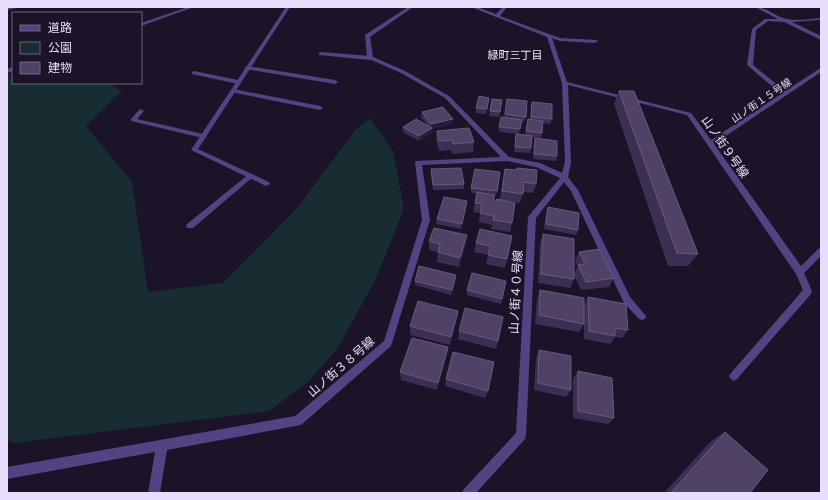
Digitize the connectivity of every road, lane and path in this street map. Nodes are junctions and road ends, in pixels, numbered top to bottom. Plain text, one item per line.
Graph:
1 (15, 7) edge
2 (192, 7) edge
3 (288, 7) edge
4 (410, 7) edge
5 (473, 7) edge
6 (505, 7) edge
7 (757, 7) edge
8 (7, 9) edge
9 (496, 16) junction
10 (821, 19) edge
11 (784, 21) junction
12 (142, 25) edge
13 (549, 36) junction
14 (821, 38) edge
15 (595, 40) dead end
16 (320, 54) dead end
17 (370, 58) junction
18 (247, 68) junction
19 (821, 70) edge
20 (194, 73) dead end
21 (238, 82) junction
22 (335, 82) dead end
23 (565, 83) junction
24 (233, 91) junction
25 (785, 94) junction
26 (320, 108) dead end
27 (141, 112) dead end
28 (203, 136) junction
29 (710, 144) junction
30 (507, 159) junction
31 (251, 176) junction
32 (564, 177) junction
33 (266, 184) dead end
34 (190, 226) dead end
35 (821, 250) edge
36 (800, 272) junction
37 (642, 316) dead end
38 (734, 376) dead end
39 (162, 445) junction
40 (7, 473) edge
41 (154, 493) edge
42 (468, 493) edge

1 - 8 street
2 - 12 street
3 - 18 street
4 - 17 street
5 - 9 street
6 - 9 street
7 - 11 street
9 - 13 street
10 - 11 street
11 - 14 street
11 - 25 street
13 - 15 street
13 - 23 street, 山ノ街４０号線
16 - 17 street
17 - 30 street
18 - 21 street
18 - 22 street
19 - 25 street, 山ノ街１５号線
20 - 21 street
21 - 24 street
23 - 29 street, 山ノ街９号線
23 - 32 street, 山ノ街４０号線
24 - 26 street
24 - 28 street
25 - 29 street, 山ノ街１５号線
27 - 28 street
28 - 31 street
29 - 36 street, 山ノ街９号線
30 - 32 street, 山ノ街３８号線
30 - 39 street, 山ノ街３８号線
31 - 33 street
31 - 34 street
32 - 37 street
32 - 42 street, 山ノ街４０号線
35 - 36 street
36 - 38 street, 山ノ街９号線
39 - 40 street, 山ノ街３８号線
39 - 41 street

